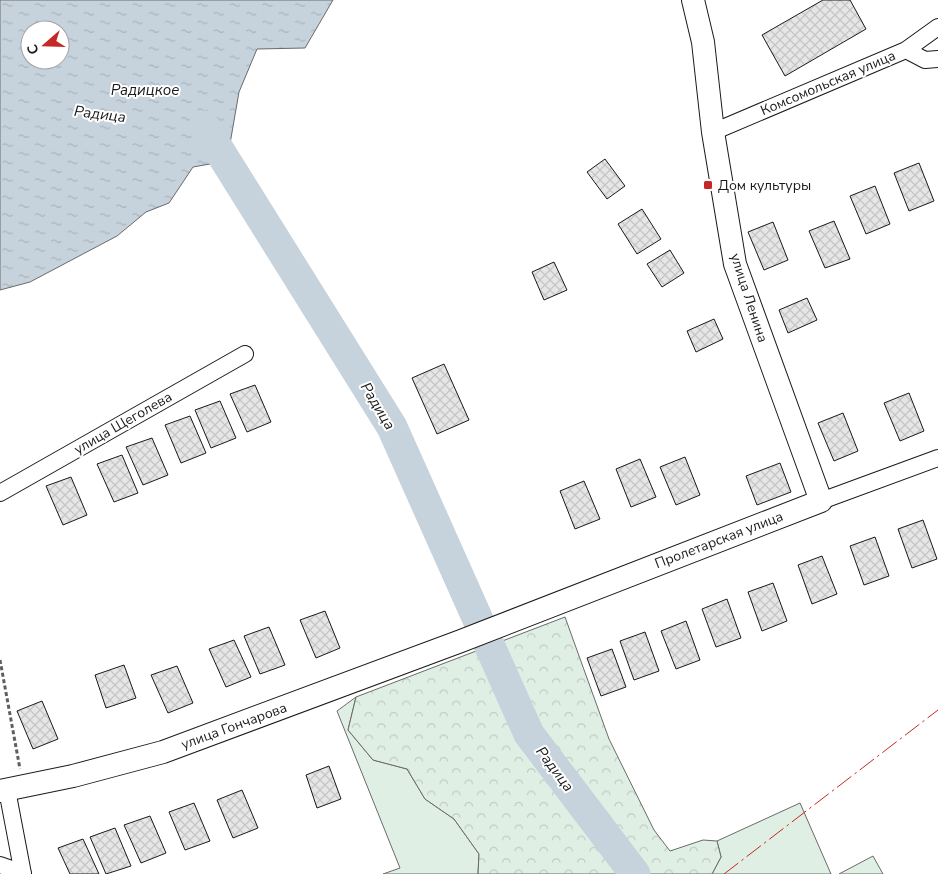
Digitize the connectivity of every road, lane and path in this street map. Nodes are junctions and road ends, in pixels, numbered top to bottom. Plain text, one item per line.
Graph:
1 (693, 0) edge
2 (938, 27) edge
3 (906, 50) junction
4 (938, 59) edge
5 (713, 132) junction
6 (245, 354) dead end
7 (938, 458) edge
8 (0, 493) edge
9 (821, 501) junction
10 (461, 641) joint
11 (0, 660) edge
12 (10, 789) edge
13 (0, 865) edge
14 (23, 874) edge

1 - 5 street, улица Ленина
2 - 3 street, Комсомольская улица
3 - 4 street
3 - 5 street, Комсомольская улица
5 - 9 street, улица Ленина
6 - 8 street, улица Щеголева
7 - 9 street, Пролетарская улица
9 - 10 street, Пролетарская улица
10 - 12 street, улица Гончарова
11 - 12 path
12 - 14 street
13 - 14 street

